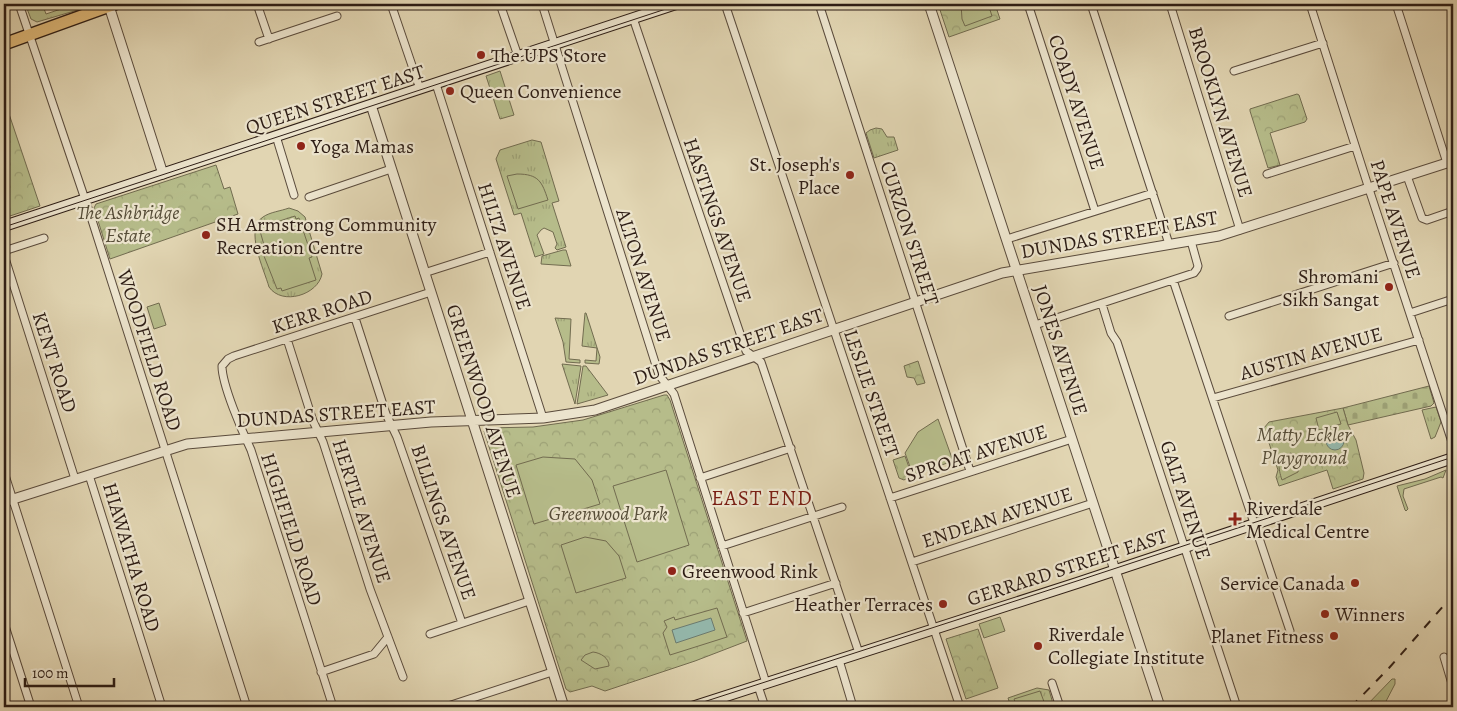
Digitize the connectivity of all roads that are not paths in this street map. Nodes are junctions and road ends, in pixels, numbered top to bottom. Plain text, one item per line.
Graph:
1 (20, 4) edge
2 (257, 4) edge
3 (391, 4) edge
4 (500, 4) edge
5 (542, 4) edge
6 (676, 4) edge
7 (725, 4) edge
8 (819, 4) edge
9 (929, 4) edge
10 (1028, 4) edge
11 (1092, 4) edge
12 (1170, 4) edge
13 (1310, 4) edge
14 (1396, 4) edge
15 (112, 5) edge
16 (337, 16) dead end
17 (633, 18) junction
18 (30, 35) junction
19 (269, 39) junction
20 (259, 42) dead end
21 (1323, 43) junction
22 (4, 44) edge
23 (554, 44) junction
24 (518, 56) junction
25 (1234, 71) dead end
26 (436, 84) junction
27 (420, 89) junction
28 (371, 106) junction
29 (276, 136) junction
30 (1355, 146) junction
31 (1450, 162) edge
32 (391, 169) junction
33 (163, 174) junction
34 (1267, 174) dead end
35 (1407, 176) junction
36 (1369, 189) junction
37 (1153, 193) junction
38 (294, 195) dead end
39 (308, 197) dead end
40 (85, 199) junction
41 (1095, 211) junction
42 (1453, 212) edge
43 (4, 226) edge
44 (1240, 230) junction
45 (44, 238) dead end
46 (1006, 239) junction
47 (1192, 241) junction
48 (1169, 244) junction
49 (490, 252) junction
50 (4, 253) edge
51 (1394, 262) junction
52 (1016, 270) junction
53 (424, 273) junction
54 (1173, 280) junction
55 (431, 292) junction
56 (1453, 299) edge
57 (915, 302) junction
58 (1102, 304) junction
59 (1410, 313) junction
60 (1229, 316) dead end
61 (355, 318) junction
62 (1035, 325) junction
63 (833, 329) junction
64 (287, 339) junction
65 (1419, 340) junction
66 (753, 356) junction
67 (224, 362) joint
68 (667, 386) junction
69 (1213, 398) junction
70 (543, 418) junction
71 (472, 421) junction
72 (393, 426) junction
73 (318, 432) junction
74 (244, 438) junction
75 (1072, 439) junction
76 (1453, 445) edge
77 (790, 448) junction
78 (165, 450) junction
79 (1453, 458) edge
80 (970, 471) junction
81 (4, 472) edge
82 (89, 475) junction
83 (700, 478) junction
84 (75, 479) junction
85 (890, 498) junction
86 (8, 501) edge
87 (1093, 503) junction
88 (842, 507) dead end
89 (813, 516) junction
90 (1254, 523) junction
91 (722, 546) junction
92 (1185, 546) junction
93 (912, 562) junction
94 (1115, 570) junction
95 (836, 583) junction
96 (529, 601) junction
97 (743, 613) junction
98 (462, 623) junction
99 (4, 624) edge
100 (934, 630) junction
101 (1290, 631) dead end
102 (430, 634) dead end
103 (388, 637) junction
104 (859, 653) junction
105 (1444, 657) dead end
106 (839, 660) junction
107 (321, 672) junction
108 (552, 672) junction
109 (403, 677) dead end
110 (1052, 683) dead end
111 (762, 684) junction
112 (1453, 688) edge
113 (31, 707) edge
114 (79, 707) edge
115 (162, 707) edge
116 (248, 707) edge
117 (332, 707) edge
118 (445, 707) edge
119 (564, 707) edge
120 (692, 707) edge
121 (765, 707) edge
122 (853, 707) edge
123 (960, 707) edge
124 (1060, 707) edge
125 (1160, 707) edge
126 (1237, 707) edge

1 - 18 street, WOODFIELD ROAD
2 - 19 street
3 - 27 street
4 - 24 street
5 - 23 street, ALTON AVENUE
6 - 17 main road, QUEEN STREET EAST
7 - 63 street, LESLIE STREET
8 - 57 street, CURZON STREET
9 - 46 street, JONES AVENUE
10 - 41 street, COADY AVENUE
11 - 37 street
12 - 44 street, BROOKLYN AVENUE
13 - 21 street, PAPE AVENUE
14 - 31 street
15 - 18 main road
15 - 33 street
16 - 19 street
17 - 23 main road, QUEEN STREET EAST
17 - 66 street, HASTINGS AVENUE
18 - 22 main road
18 - 40 street, WOODFIELD ROAD
19 - 20 street
21 - 25 street
21 - 30 street, PAPE AVENUE
23 - 24 main road, QUEEN STREET EAST
23 - 68 street, ALTON AVENUE
24 - 26 main road, QUEEN STREET EAST
26 - 27 main road, QUEEN STREET EAST
26 - 49 street, HILTZ AVENUE
27 - 28 main road, QUEEN STREET EAST
28 - 29 main road, QUEEN STREET EAST
28 - 32 street, GREENWOOD AVENUE
29 - 33 main road, QUEEN STREET EAST
29 - 38 street
30 - 34 street
30 - 36 street, PAPE AVENUE
31 - 35 street, DUNDAS STREET EAST
32 - 39 street
32 - 53 street, GREENWOOD AVENUE
33 - 40 main road, QUEEN STREET EAST
35 - 36 street, DUNDAS STREET EAST
35 - 42 street
36 - 44 street, DUNDAS STREET EAST
36 - 51 street, PAPE AVENUE
37 - 41 street
37 - 48 street
40 - 43 main road, QUEEN STREET EAST
40 - 78 street, WOODFIELD ROAD
41 - 46 street
44 - 47 street, DUNDAS STREET EAST
45 - 50 street
46 - 52 street, JONES AVENUE
47 - 48 street, DUNDAS STREET EAST
47 - 54 street
48 - 52 street, DUNDAS STREET EAST
49 - 53 street
49 - 70 street, HILTZ AVENUE
50 - 84 street, KENT ROAD
51 - 59 street, PAPE AVENUE
51 - 60 street
52 - 57 street, DUNDAS STREET EAST
52 - 62 street, JONES AVENUE
53 - 55 street, GREENWOOD AVENUE
54 - 58 street
54 - 69 street
55 - 61 street, KERR ROAD
55 - 71 street, GREENWOOD AVENUE
56 - 59 street
57 - 63 street, DUNDAS STREET EAST
57 - 80 street, CURZON STREET
58 - 62 street
58 - 92 street, GALT AVENUE
59 - 65 street, PAPE AVENUE
61 - 64 street, KERR ROAD
61 - 72 street, BILLINGS AVENUE
62 - 75 street, JONES AVENUE
63 - 66 street, DUNDAS STREET EAST
63 - 85 street, LESLIE STREET
64 - 67 street, KERR ROAD
64 - 73 street, HERTLE AVENUE
65 - 69 street, AUSTIN AVENUE
65 - 76 street, PAPE AVENUE
66 - 68 street, DUNDAS STREET EAST
66 - 77 street, HASTINGS AVENUE
67 - 74 street, HIGHFIELD ROAD
68 - 70 street, DUNDAS STREET EAST
68 - 83 street, ALTON AVENUE
69 - 90 street
70 - 71 street, DUNDAS STREET EAST
71 - 72 street, DUNDAS STREET EAST
71 - 96 street, GREENWOOD AVENUE
72 - 73 street, DUNDAS STREET EAST
72 - 98 street, BILLINGS AVENUE
73 - 74 street, DUNDAS STREET EAST
73 - 103 street, HERTLE AVENUE
74 - 78 street, DUNDAS STREET EAST
74 - 107 street, HIGHFIELD ROAD
75 - 80 street, SPROAT AVENUE
75 - 87 street, JONES AVENUE
77 - 83 street
77 - 89 street, HASTINGS AVENUE
78 - 82 street, DUNDAS STREET EAST
78 - 116 street, WOODFIELD ROAD
79 - 90 main road, GERRARD STREET EAST
80 - 85 street, SPROAT AVENUE
81 - 86 street
82 - 84 street, DUNDAS STREET EAST
82 - 115 street, HIAWATHA ROAD
83 - 91 street, ALTON AVENUE
84 - 86 street, DUNDAS STREET EAST
85 - 93 street, LESLIE STREET
86 - 114 street
87 - 93 street, ENDEAN AVENUE
87 - 94 street, JONES AVENUE
88 - 89 street
89 - 91 street
89 - 95 street, HASTINGS AVENUE
90 - 92 main road, GERRARD STREET EAST
90 - 101 street
91 - 97 street, ALTON AVENUE
92 - 94 main road, GERRARD STREET EAST
92 - 126 street, GALT AVENUE
93 - 100 street, LESLIE STREET
94 - 100 main road, GERRARD STREET EAST
94 - 125 street, JONES AVENUE
95 - 97 street
95 - 104 street, HASTINGS AVENUE
96 - 98 street
96 - 108 street, GREENWOOD AVENUE
97 - 111 street, ALTON AVENUE
98 - 102 street
99 - 113 street
100 - 104 main road, GERRARD STREET EAST
100 - 123 street, LESLIE STREET
103 - 107 street
103 - 109 street, HERTLE AVENUE
104 - 106 main road, GERRARD STREET EAST
105 - 112 street
106 - 111 main road, GERRARD STREET EAST
106 - 122 street
107 - 117 street, HIGHFIELD ROAD
108 - 118 street
108 - 119 street, GREENWOOD AVENUE
110 - 124 street
111 - 120 main road, GERRARD STREET EAST
111 - 121 street, ALTON AVENUE

